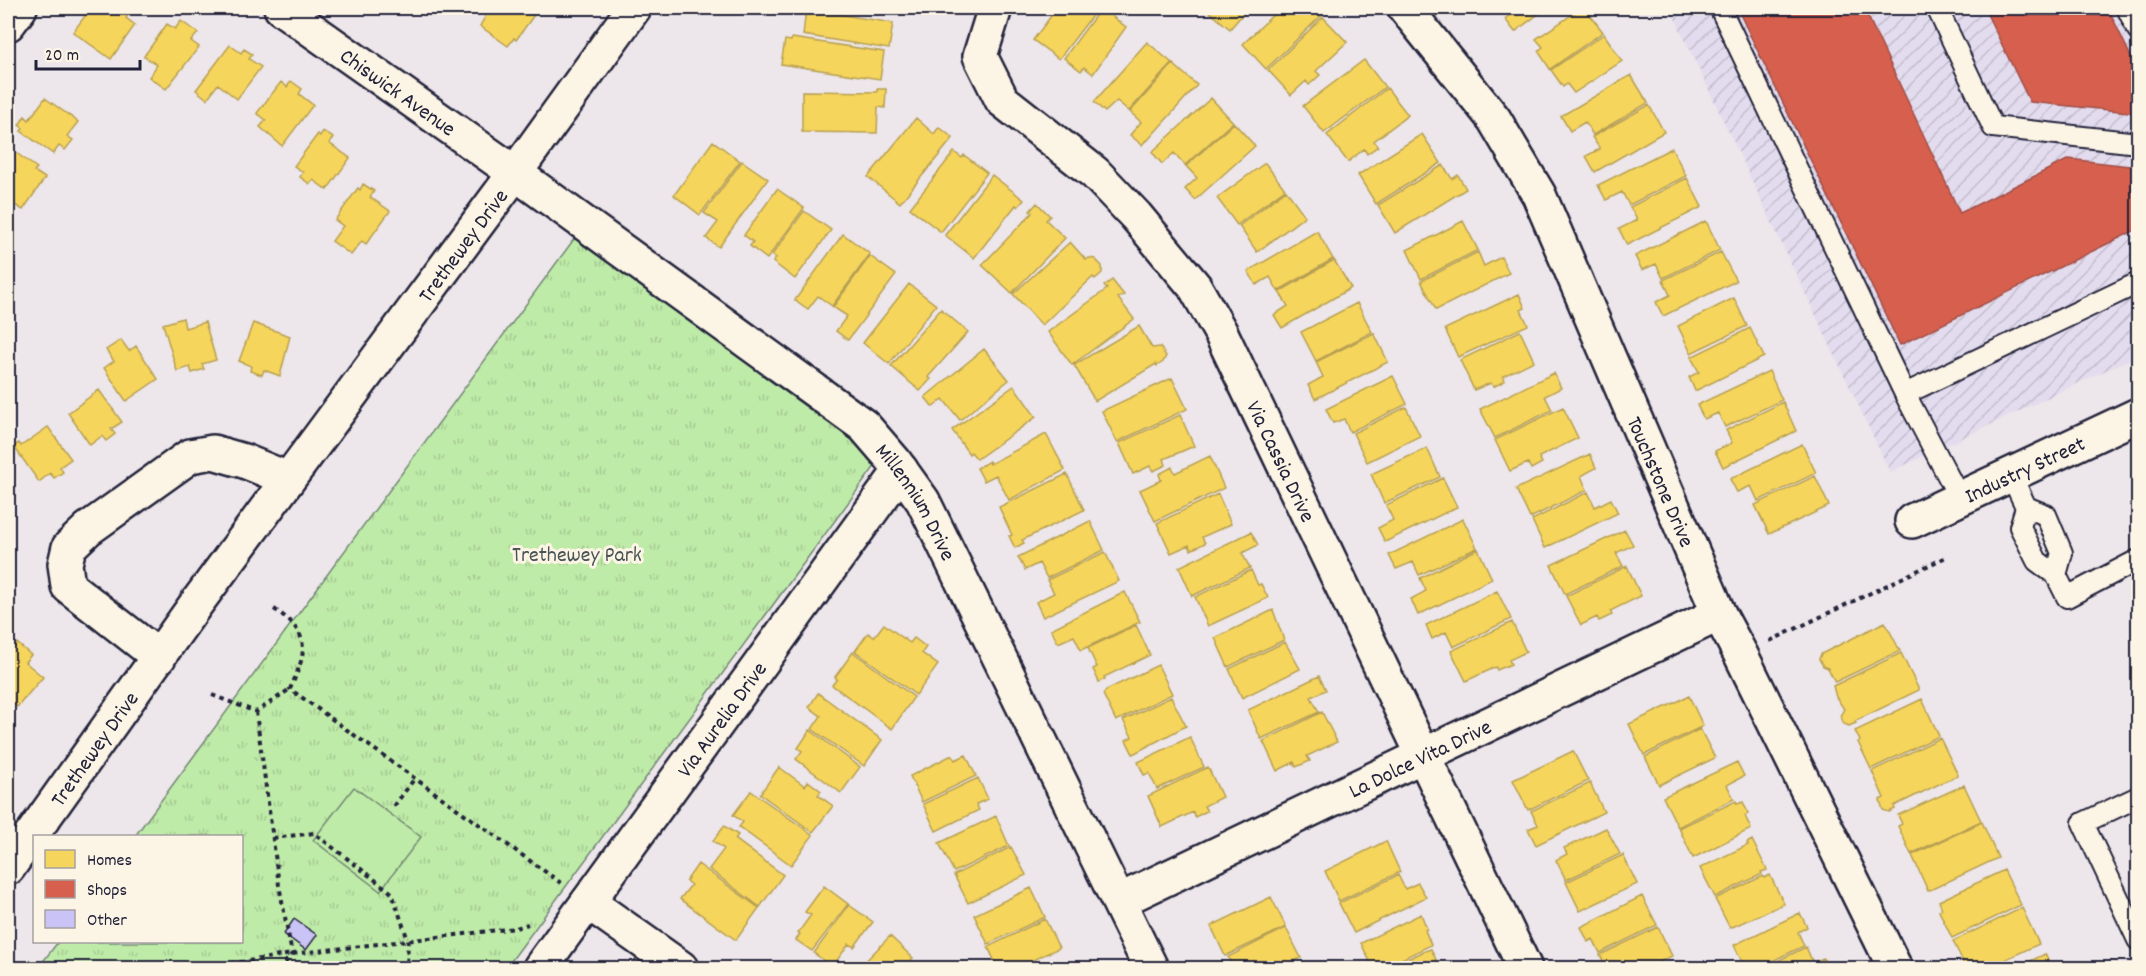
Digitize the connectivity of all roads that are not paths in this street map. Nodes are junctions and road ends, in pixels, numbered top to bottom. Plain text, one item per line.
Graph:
1 (20, 8) edge
2 (281, 8) edge
3 (634, 8) edge
4 (995, 8) edge
5 (1405, 8) edge
6 (1720, 8) edge
7 (1937, 8) edge
8 (2127, 8) edge
9 (8, 24) edge
10 (2139, 30) edge
11 (2139, 143) edge
12 (515, 173) junction
13 (2139, 283) edge
14 (1905, 394) junction
15 (2139, 415) edge
16 (901, 470) junction
17 (2011, 475) junction
18 (288, 479) junction
19 (1960, 499) junction
20 (2026, 507) junction
21 (1912, 521) dead end
22 (2139, 560) edge
23 (2056, 575) junction
24 (1719, 614) junction
25 (159, 657) junction
26 (1424, 755) junction
27 (2139, 797) edge
28 (8, 868) edge
29 (588, 902) junction
30 (1119, 902) junction
31 (2139, 940) edge
32 (540, 969) edge
33 (681, 969) edge
34 (1151, 969) edge
35 (1526, 969) edge
36 (1895, 969) edge

1 - 9 street
2 - 12 street, Chiswick Avenue
3 - 12 street, Trethewey Drive
4 - 26 street, Via Cassia Drive
5 - 24 street, Touchstone Drive
6 - 14 lane
7 - 11 lane
8 - 10 lane
12 - 16 street, Millennium Drive
12 - 18 street, Trethewey Drive
13 - 14 lane
14 - 19 lane
15 - 17 street, Industry Street
16 - 29 street, Via Aurelia Drive
16 - 30 street, Millennium Drive
17 - 19 street, Industry Street
17 - 20 lane
18 - 25 street, Trethewey Drive
18 - 25 street
19 - 21 street, Industry Street
20 - 23 lane
20 - 23 lane
22 - 23 lane
24 - 26 street, La Dolce Vita Drive
24 - 36 street, Touchstone Drive
25 - 28 street, Trethewey Drive
26 - 30 street, La Dolce Vita Drive
26 - 35 street, Via Cassia Drive
27 - 31 lane
29 - 32 street, Via Aurelia Drive
29 - 33 street
30 - 34 street, Millennium Drive

